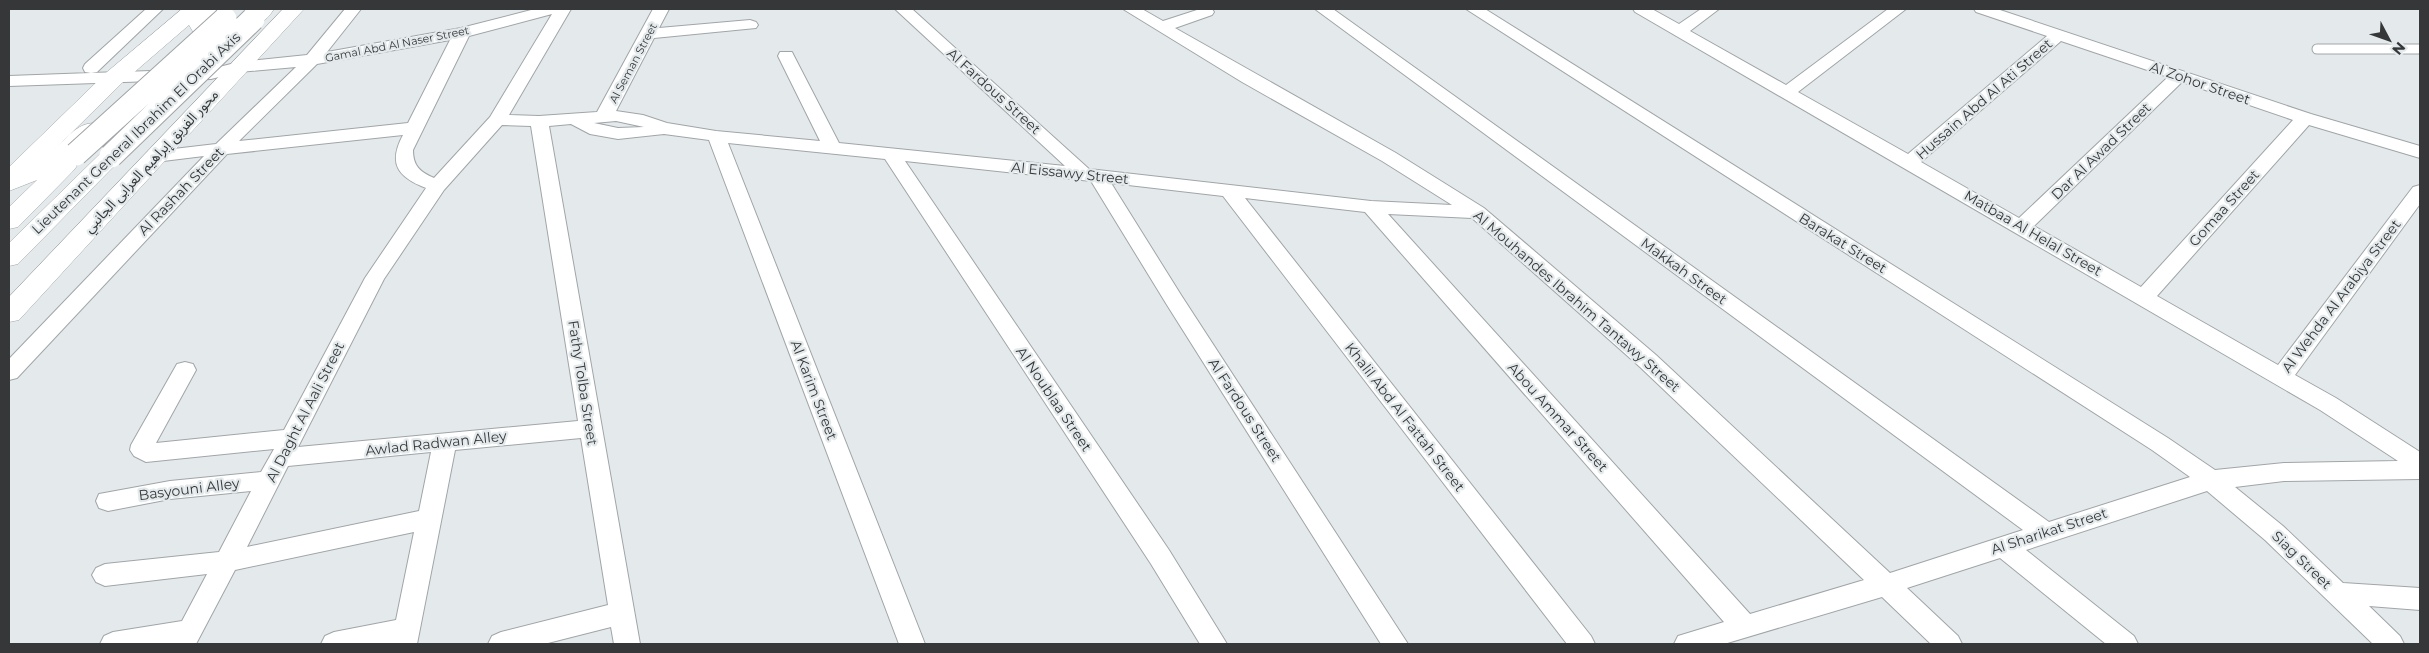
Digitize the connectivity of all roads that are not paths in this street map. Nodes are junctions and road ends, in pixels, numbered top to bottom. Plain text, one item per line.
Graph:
1 (155, 9) edge
2 (194, 9) edge
3 (278, 9) edge
4 (294, 9) edge
5 (353, 9) edge
6 (553, 9) edge
7 (563, 9) edge
8 (661, 9) edge
9 (903, 9) edge
10 (1131, 9) edge
11 (1323, 9) edge
12 (1474, 9) edge
13 (1641, 9) edge
14 (1712, 9) edge
15 (1898, 9) edge
16 (1982, 9) edge
17 (1206, 12) dead end
18 (239, 13) edge
19 (506, 15) edge
20 (750, 25) dead end
21 (1161, 28) junction
22 (1679, 30) junction
23 (462, 33) junction
24 (648, 34) junction
25 (2060, 34) junction
26 (2317, 49) dead end
27 (2420, 49) edge
28 (786, 56) dead end
29 (312, 60) junction
30 (239, 67) junction
31 (91, 68) junction
32 (9, 70) edge
33 (121, 72) junction
34 (2179, 76) junction
35 (9, 81) edge
36 (1787, 92) junction
37 (604, 116) junction
38 (2304, 118) junction
39 (576, 119) junction
40 (497, 120) junction
41 (539, 122) junction
42 (414, 128) junction
43 (663, 128) junction
44 (716, 136) junction
45 (832, 148) junction
46 (221, 149) junction
47 (2420, 152) edge
48 (892, 155) junction
49 (148, 163) junction
50 (1909, 163) junction
51 (1090, 174) junction
52 (9, 183) edge
53 (437, 186) junction
54 (1228, 190) junction
55 (2420, 191) edge
56 (1371, 207) junction
57 (1478, 212) junction
58 (9, 221) edge
59 (2022, 226) junction
60 (9, 258) edge
61 (2144, 298) junction
62 (9, 313) edge
63 (185, 370) dead end
64 (9, 372) edge
65 (2281, 377) junction
66 (590, 428) junction
67 (292, 438) junction
68 (445, 442) junction
69 (281, 458) junction
70 (2420, 464) edge
71 (2420, 470) edge
72 (270, 480) junction
73 (2210, 480) junction
74 (108, 501) dead end
75 (429, 519) junction
76 (2045, 533) junction
77 (2003, 546) junction
78 (228, 561) junction
79 (105, 575) dead end
80 (1885, 586) junction
81 (2337, 593) junction
82 (2420, 599) edge
83 (621, 613) junction
84 (1745, 627) junction
85 (406, 636) edge
86 (186, 638) edge
87 (1700, 642) edge
88 (113, 644) edge
89 (334, 644) edge
90 (501, 644) edge
91 (627, 644) edge
92 (912, 644) edge
93 (1214, 644) edge
94 (1396, 644) edge
95 (1582, 644) edge
96 (1949, 644) edge
97 (2125, 644) edge
98 (2391, 644) edge

1 - 31 street
2 - 33 street
3 - 18 street
4 - 30 street, محور الفريق إبراهيم العرابى الجانبي
5 - 29 street, Al Rashah Street
6 - 19 street, Gamal Abd Al Naser Street
7 - 40 street, Al Daght Al Aali Street
8 - 24 street, Al Seman Street
9 - 51 street, Al Fardous Street
10 - 21 street, Al Mouhandes Ibrahim Tantawy Street
11 - 76 street, Makkah Street
12 - 73 street, Barakat Street
13 - 22 street, Matbaa Al Helal Street
14 - 22 street
15 - 36 street
16 - 25 street, Al Zohor Street
17 - 21 street
18 - 58 street, Lieutenant General Ibrahim El Orabi Axis, bridge
18 - 60 street, Lieutenant General Ibrahim El Orabi Axis, bridge
19 - 23 street, Gamal Abd Al Naser Street
20 - 24 street
21 - 57 street, Al Mouhandes Ibrahim Tantawy Street
22 - 36 street, Matbaa Al Helal Street
23 - 29 street, Gamal Abd Al Naser Street
23 - 42 street
24 - 37 street, Al Seman Street
25 - 34 street, Al Zohor Street
25 - 50 street, Hussain Abd Al Ati Street
26 - 27 lane
28 - 45 street
29 - 30 street, Gamal Abd Al Naser Street
29 - 46 street, Al Rashah Street
30 - 33 street, Gamal Abd Al Naser Street
30 - 49 street, محور الفريق إبراهيم العرابى الجانبي
31 - 32 street, Gamal Abd Al Naser Street
31 - 33 street, Gamal Abd Al Naser Street
33 - 35 street, Gamal Abd Al Naser Street
33 - 52 street
34 - 38 street, Al Zohor Street
34 - 59 street, Dar Al Awad Street
36 - 50 street, Matbaa Al Helal Street
37 - 39 street, Al Eissawy Street
37 - 43 street, Al Eissawy Street
38 - 47 street, Al Zohor Street
38 - 61 street, Gomaa Street
39 - 41 street, Al Eissawy Street
39 - 43 street, Al Eissawy Street
40 - 41 street, Al Eissawy Street
40 - 53 street, Al Daght Al Aali Street
41 - 66 street, Fathy Tolba Street
42 - 46 street
42 - 53 street
43 - 44 street, Al Eissawy Street
44 - 45 street, Al Eissawy Street
44 - 92 street, Al Karim Street
45 - 48 street, Al Eissawy Street
46 - 49 street
46 - 64 street, Al Rashah Street
48 - 51 street, Al Eissawy Street
48 - 93 street, Al Noublaa Street
49 - 52 street
49 - 62 street, محور الفريق إبراهيم العرابى الجانبي
50 - 59 street, Matbaa Al Helal Street
51 - 54 street, Al Eissawy Street
51 - 94 street, Al Fardous Street
53 - 67 street, Al Daght Al Aali Street
54 - 56 street, Al Eissawy Street
54 - 95 street, Khalil Abd Al Fattah Street
55 - 65 street, Al Wehda Al Arabiya Street
56 - 57 street, Al Eissawy Street
56 - 84 street, Abou Ammar Street
57 - 80 street, Al Mouhandes Ibrahim Tantawy Street
59 - 61 street, Matbaa Al Helal Street
61 - 65 street, Matbaa Al Helal Street
63 - 67 street
65 - 70 street, Matbaa Al Helal Street
66 - 68 street, Awlad Radwan Alley
66 - 83 street, Fathy Tolba Street
67 - 69 street, Al Daght Al Aali Street
68 - 69 street, Awlad Radwan Alley
68 - 75 street
69 - 72 street, Al Daght Al Aali Street
71 - 73 street, Al Sharikat Street
72 - 74 street, Basyouni Alley
72 - 78 street, Al Daght Al Aali Street
73 - 76 street, Al Sharikat Street
73 - 81 street, Siag Street
75 - 78 street
75 - 85 street
76 - 77 street, Al Sharikat Street
77 - 80 street, Al Sharikat Street
77 - 97 street
78 - 79 street
78 - 86 street, Al Daght Al Aali Street
80 - 84 street, Al Sharikat Street
80 - 96 street, Al Mouhandes Ibrahim Tantawy Street
81 - 82 street
81 - 98 street, Siag Street
83 - 90 street
83 - 91 street, Fathy Tolba Street
84 - 87 street, Al Sharikat Street
85 - 89 street
86 - 88 street

